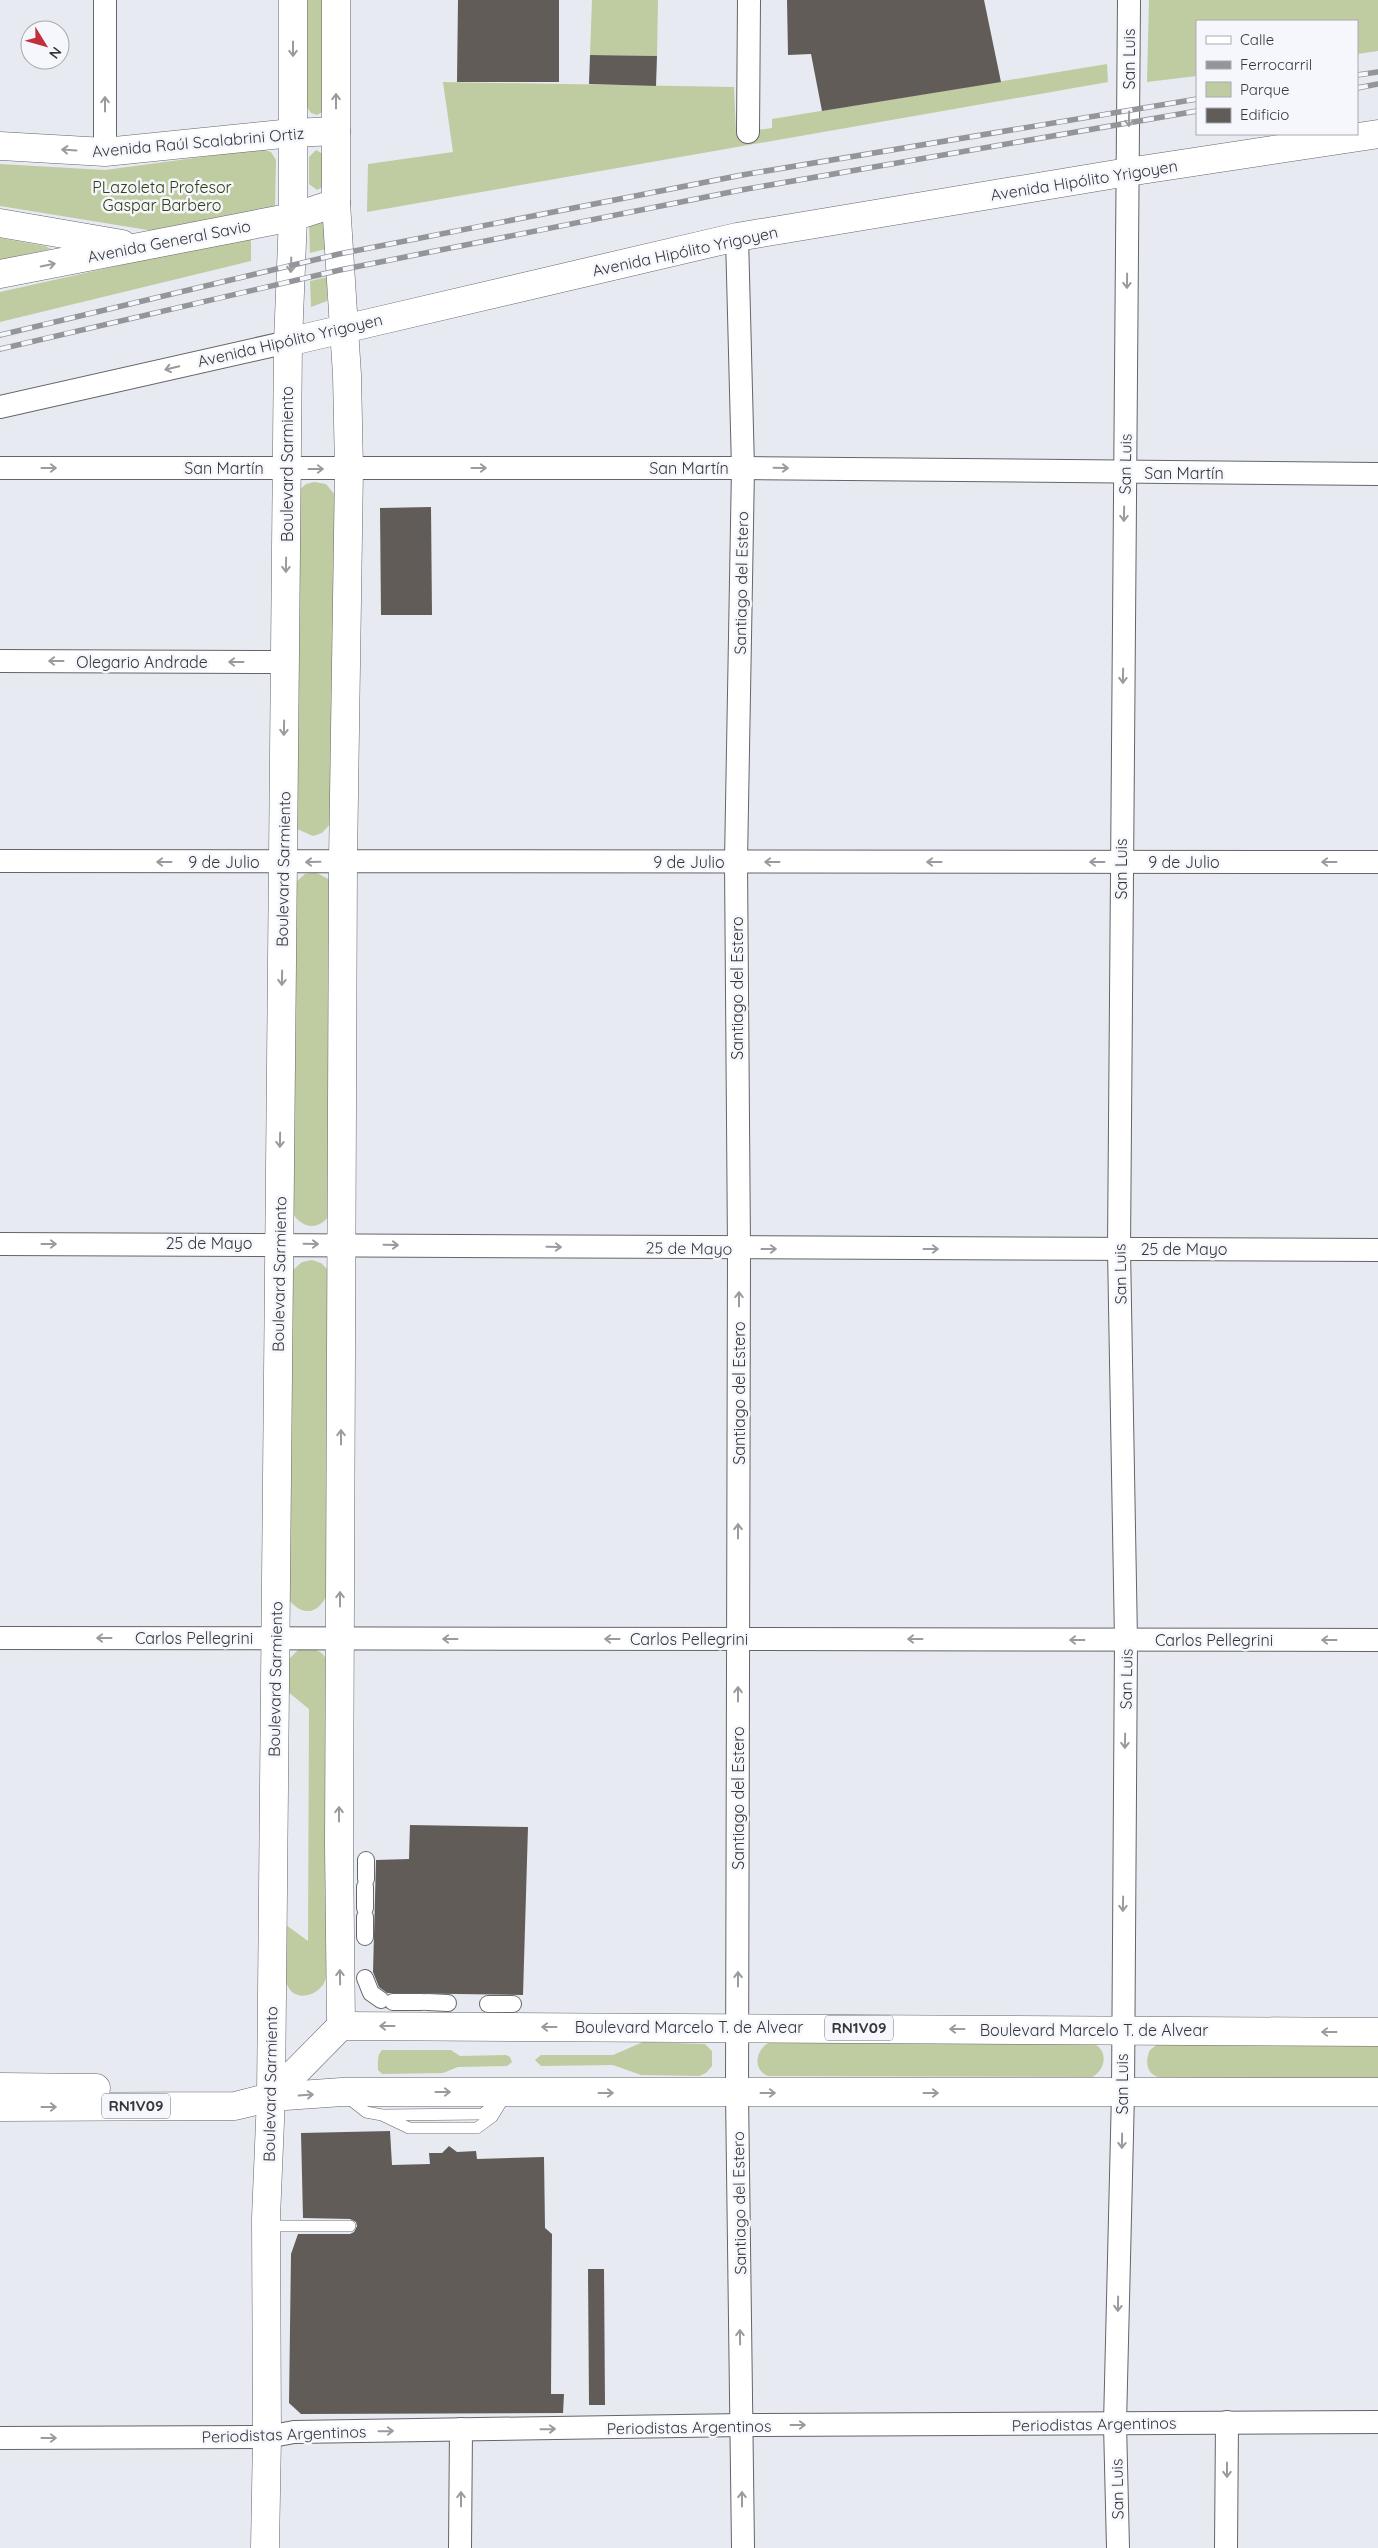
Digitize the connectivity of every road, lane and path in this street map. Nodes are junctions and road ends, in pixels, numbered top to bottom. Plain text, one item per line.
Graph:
1 (104, 0) edge
2 (293, 0) edge
3 (336, 0) edge
4 (749, 0) edge
5 (1129, 0) edge
6 (336, 131) junction
7 (748, 132) dead end
8 (292, 133) junction
9 (1378, 134) edge
10 (0, 146) edge
11 (105, 152) junction
12 (1128, 172) junction
13 (336, 203) junction
14 (293, 216) junction
15 (0, 223) edge
16 (737, 237) junction
17 (139, 247) junction
18 (0, 274) edge
19 (344, 327) junction
20 (288, 342) junction
21 (0, 406) edge
22 (0, 468) edge
23 (743, 468) junction
24 (287, 469) junction
25 (349, 469) junction
26 (1125, 473) junction
27 (1378, 474) edge
28 (0, 661) edge
29 (285, 662) junction
30 (0, 861) edge
31 (343, 861) junction
32 (283, 862) junction
33 (736, 862) junction
34 (1121, 862) junction
35 (1378, 862) edge
36 (279, 1243) junction
37 (0, 1244) edge
38 (342, 1244) junction
39 (739, 1249) junction
40 (1119, 1249) junction
41 (1378, 1250) edge
42 (0, 1638) edge
43 (738, 1638) junction
44 (276, 1639) junction
45 (340, 1639) junction
46 (1126, 1640) junction
47 (1378, 1640) edge
48 (366, 1860) dead end
49 (365, 1936) dead end
50 (365, 1978) dead end
51 (448, 2003) dead end
52 (488, 2004) dead end
53 (513, 2004) dead end
54 (341, 2026) junction
55 (737, 2028) junction
56 (1122, 2030) junction
57 (1378, 2032) edge
58 (0, 2087) edge
59 (342, 2092) junction
60 (401, 2092) junction
61 (507, 2092) junction
62 (737, 2092) junction
63 (1378, 2092) edge
64 (1123, 2093) junction
65 (271, 2097) junction
66 (0, 2107) edge
67 (422, 2114) junction
68 (382, 2115) junction
69 (276, 2226) dead end
70 (350, 2226) dead end
71 (1227, 2422) junction
72 (1378, 2422) edge
73 (1116, 2424) junction
74 (742, 2426) junction
75 (461, 2429) junction
76 (267, 2437) junction
77 (0, 2438) edge
78 (265, 2548) edge
79 (460, 2548) edge
80 (743, 2548) edge
81 (1118, 2548) edge
82 (1226, 2548) edge

11 -> 1 street
2 -> 8 main road, Boulevard Sarmiento
6 -> 3 main road
4 - 7 street
5 -> 12 street, San Luis
6 - 8 main road, Avenida Raúl Scalabrini Ortiz
6 - 13 main road
8 - 11 main road, Avenida Raúl Scalabrini Ortiz
8 - 14 main road, Boulevard Sarmiento
9 - 12 main road, Avenida Hipólito Yrigoyen
11 -> 10 main road, Avenida Raúl Scalabrini Ortiz
12 - 16 main road, Avenida Hipólito Yrigoyen
12 -> 26 street, San Luis
13 - 14 main road, Avenida General Savio
13 - 19 main road
14 - 17 main road, Avenida General Savio
14 -> 20 main road, Boulevard Sarmiento
15 - 17 main road
16 - 19 main road, Avenida Hipólito Yrigoyen
16 - 23 street, Santiago del Estero
18 -> 17 main road, Avenida General Savio
19 - 20 main road, Avenida Hipólito Yrigoyen
19 - 25 main road
20 -> 21 street, Avenida Hipólito Yrigoyen
20 - 24 main road, Boulevard Sarmiento
22 -> 24 street, San Martín
25 -> 23 street, San Martín
23 -> 26 street, San Martín
23 - 33 street, Santiago del Estero
24 -> 25 street, San Martín
24 -> 29 main road, Boulevard Sarmiento
25 - 31 main road
26 - 27 street, San Martín
26 -> 34 street, San Luis
29 -> 28 street, Olegario Andrade
29 -> 32 main road, Boulevard Sarmiento
32 -> 30 street, 9 de Julio
31 -> 32 street, 9 de Julio
31 - 33 street, 9 de Julio
31 - 38 main road
32 -> 36 main road, Boulevard Sarmiento
34 -> 33 street, 9 de Julio
33 - 39 street, Santiago del Estero
35 -> 34 street, 9 de Julio
34 - 40 street, San Luis
37 -> 36 street, 25 de Mayo
36 -> 38 street, 25 de Mayo
36 - 44 main road, Boulevard Sarmiento
38 -> 39 street, 25 de Mayo
45 -> 38 main road
39 -> 40 street, 25 de Mayo
43 -> 39 street, Santiago del Estero
40 - 41 street, 25 de Mayo
40 - 46 street, San Luis
44 -> 42 street, Carlos Pellegrini
43 -> 45 street, Carlos Pellegrini
46 -> 43 street, Carlos Pellegrini
55 -> 43 street, Santiago del Estero
44 - 45 street, Carlos Pellegrini
44 - 65 main road, Boulevard Sarmiento
54 -> 45 main road
47 -> 46 street, Carlos Pellegrini
46 -> 56 street, San Luis
48 - 49 street
50 - 51 street
52 - 53 street
55 -> 54 main road, Boulevard Marcelo T. de Alvear / RN1V09
54 - 65 main road
56 -> 55 main road, Boulevard Marcelo T. de Alvear / RN1V09
55 - 62 street, Santiago del Estero
57 -> 56 main road, Boulevard Marcelo T. de Alvear / RN1V09
56 - 64 street, San Luis
58 - 65 main road, RN1V09
59 - 60 main road, RN1V09
65 -> 59 main road, RN1V09
59 - 68 lane
60 -> 61 main road, RN1V09
60 - 67 lane
61 -> 62 main road, RN1V09
61 - 67 lane
61 - 68 lane
62 -> 64 main road, RN1V09
74 -> 62 street, Santiago del Estero
63 - 64 main road, RN1V09
64 -> 73 street, San Luis
66 -> 65 main road, RN1V09
65 - 76 main road, Boulevard Sarmiento
67 - 68 lane
69 - 70 lane
71 - 72 street, Periodistas Argentinos
71 - 73 street, Periodistas Argentinos
71 -> 82 street
74 -> 73 street, Periodistas Argentinos
73 - 81 street, San Luis
75 -> 74 street, Periodistas Argentinos
80 -> 74 street, Santiago del Estero
76 -> 75 street, Periodistas Argentinos
79 -> 75 street
77 -> 76 street, Periodistas Argentinos
76 - 78 main road, Boulevard Sarmiento

